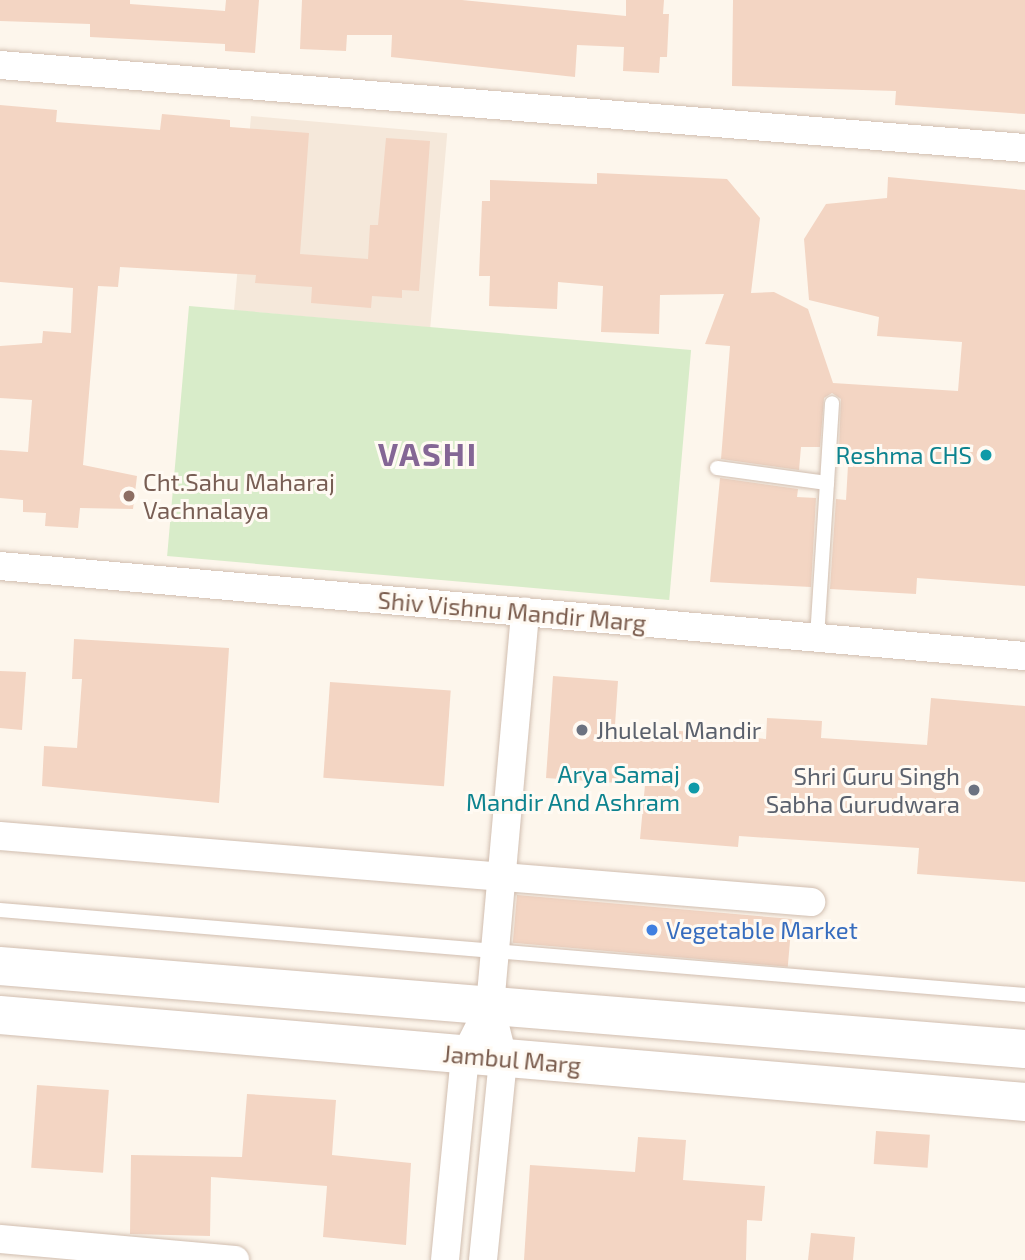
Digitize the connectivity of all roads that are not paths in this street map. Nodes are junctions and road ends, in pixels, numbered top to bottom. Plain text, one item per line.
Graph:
1 (0, 65) edge
2 (1025, 148) edge
3 (832, 403) dead end
4 (717, 468) dead end
5 (827, 482) junction
6 (0, 566) edge
7 (525, 612) junction
8 (817, 638) junction
9 (1025, 656) edge
10 (0, 836) edge
11 (502, 873) junction
12 (811, 902) dead end
13 (0, 910) edge
14 (495, 951) junction
15 (0, 965) edge
16 (1025, 995) edge
17 (489, 1006) junction
18 (0, 1015) edge
19 (1025, 1049) edge
20 (465, 1055) junction
21 (503, 1058) junction
22 (1025, 1102) edge
23 (0, 1240) edge
24 (52, 1252) edge
25 (234, 1260) edge
26 (445, 1260) edge
27 (483, 1260) edge

1 - 2 street
3 - 5 lane
4 - 5 lane
5 - 8 lane
6 - 7 street, Shiv Vishnu Mandir Marg
7 - 8 street, Shiv Vishnu Mandir Marg
7 - 11 street
8 - 9 street, Shiv Vishnu Mandir Marg
10 - 11 street
11 - 12 street
11 - 14 street
13 - 14 lane
14 - 16 lane
14 - 17 street
15 - 17 main road, Jambul Marg
17 - 19 main road, Jambul Marg
17 - 20 street
17 - 21 street
18 - 20 main road, Jambul Marg
20 - 21 main road, Jambul Marg
20 - 26 street
21 - 22 main road, Jambul Marg
21 - 27 street
23 - 24 street
24 - 25 street

